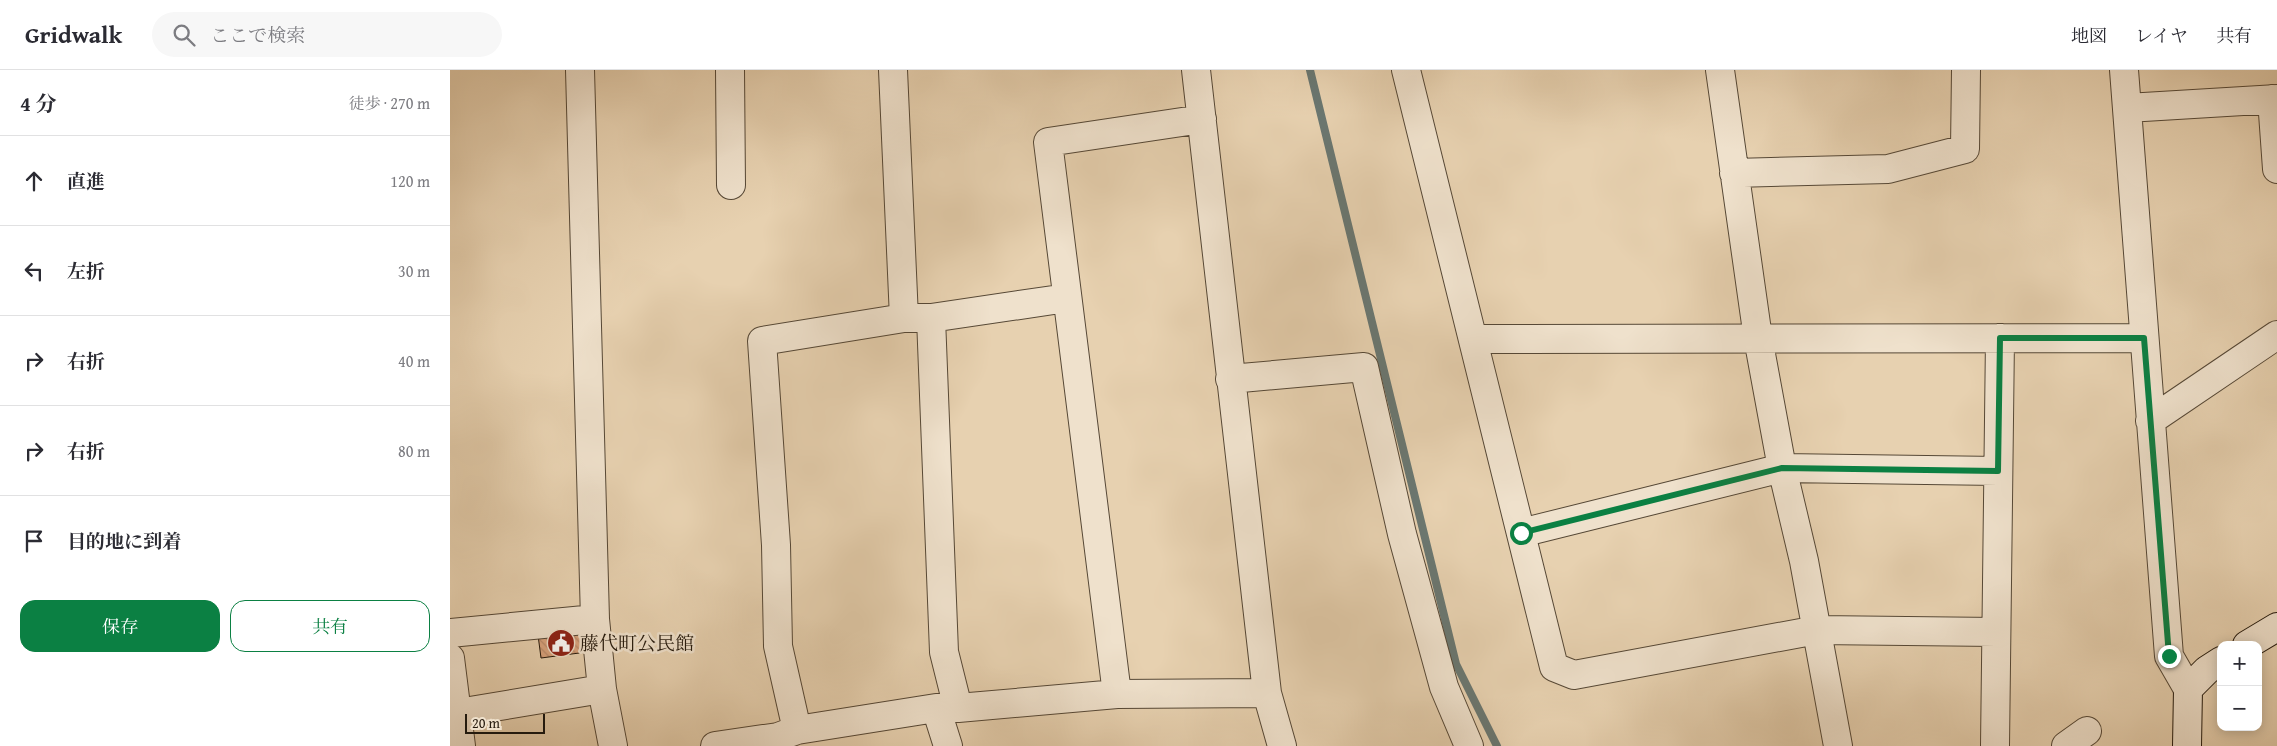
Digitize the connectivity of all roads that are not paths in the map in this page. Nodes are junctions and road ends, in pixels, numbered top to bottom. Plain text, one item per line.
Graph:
1 (580, 70) edge
2 (730, 70) edge
3 (893, 70) edge
4 (1196, 70) edge
5 (1406, 70) edge
6 (1720, 70) edge
7 (1966, 70) edge
8 (2124, 70) edge
9 (2274, 99) edge
10 (2126, 108) junction
11 (1202, 119) junction
12 (2277, 170) edge
13 (1734, 173) junction
14 (731, 185) dead end
15 (1067, 298) junction
16 (904, 318) junction
17 (931, 318) junction
18 (2277, 335) edge
19 (1758, 338) junction
20 (2000, 338) junction
21 (2144, 338) junction
22 (1473, 339) junction
23 (1230, 379) junction
24 (2150, 421) junction
25 (1782, 468) junction
26 (1998, 471) junction
27 (1521, 533) junction
28 (595, 619) junction
29 (2277, 627) edge
30 (1817, 630) junction
31 (1996, 632) junction
32 (450, 634) edge
33 (2254, 641) edge
34 (450, 658) edge
35 (2217, 664) edge
36 (602, 690) junction
37 (2188, 690) junction
38 (1117, 694) junction
39 (1267, 694) junction
40 (947, 708) junction
41 (458, 713) junction
42 (797, 730) junction
43 (461, 746) edge
44 (614, 746) edge
45 (715, 746) edge
46 (948, 746) edge
47 (1282, 746) edge
48 (1469, 746) edge
49 (1838, 746) edge
50 (1995, 746) edge
51 (2188, 746) edge

1 - 28 street
2 - 14 street
3 - 16 street
4 - 11 street
5 - 22 street
6 - 13 street
7 - 13 street
8 - 10 street
9 - 10 street
9 - 12 street
10 - 21 street
11 - 15 street
11 - 23 street
13 - 19 street
15 - 17 street
15 - 38 street
16 - 17 street
16 - 42 street
17 - 40 street
18 - 24 street
19 - 20 street
19 - 22 street
19 - 25 street
20 - 21 street
20 - 26 street
21 - 24 street
22 - 27 street
23 - 39 street
23 - 48 street
24 - 37 street
25 - 26 street
25 - 27 street
25 - 30 street
26 - 31 street
27 - 30 street
28 - 32 street
28 - 36 street
29 - 33 street
30 - 31 street
30 - 49 street
31 - 50 street
34 - 41 street
35 - 37 street
36 - 41 street
36 - 44 street
37 - 51 street
38 - 39 street
38 - 40 street
39 - 47 street
40 - 42 street
40 - 46 street
41 - 43 street
42 - 45 street

